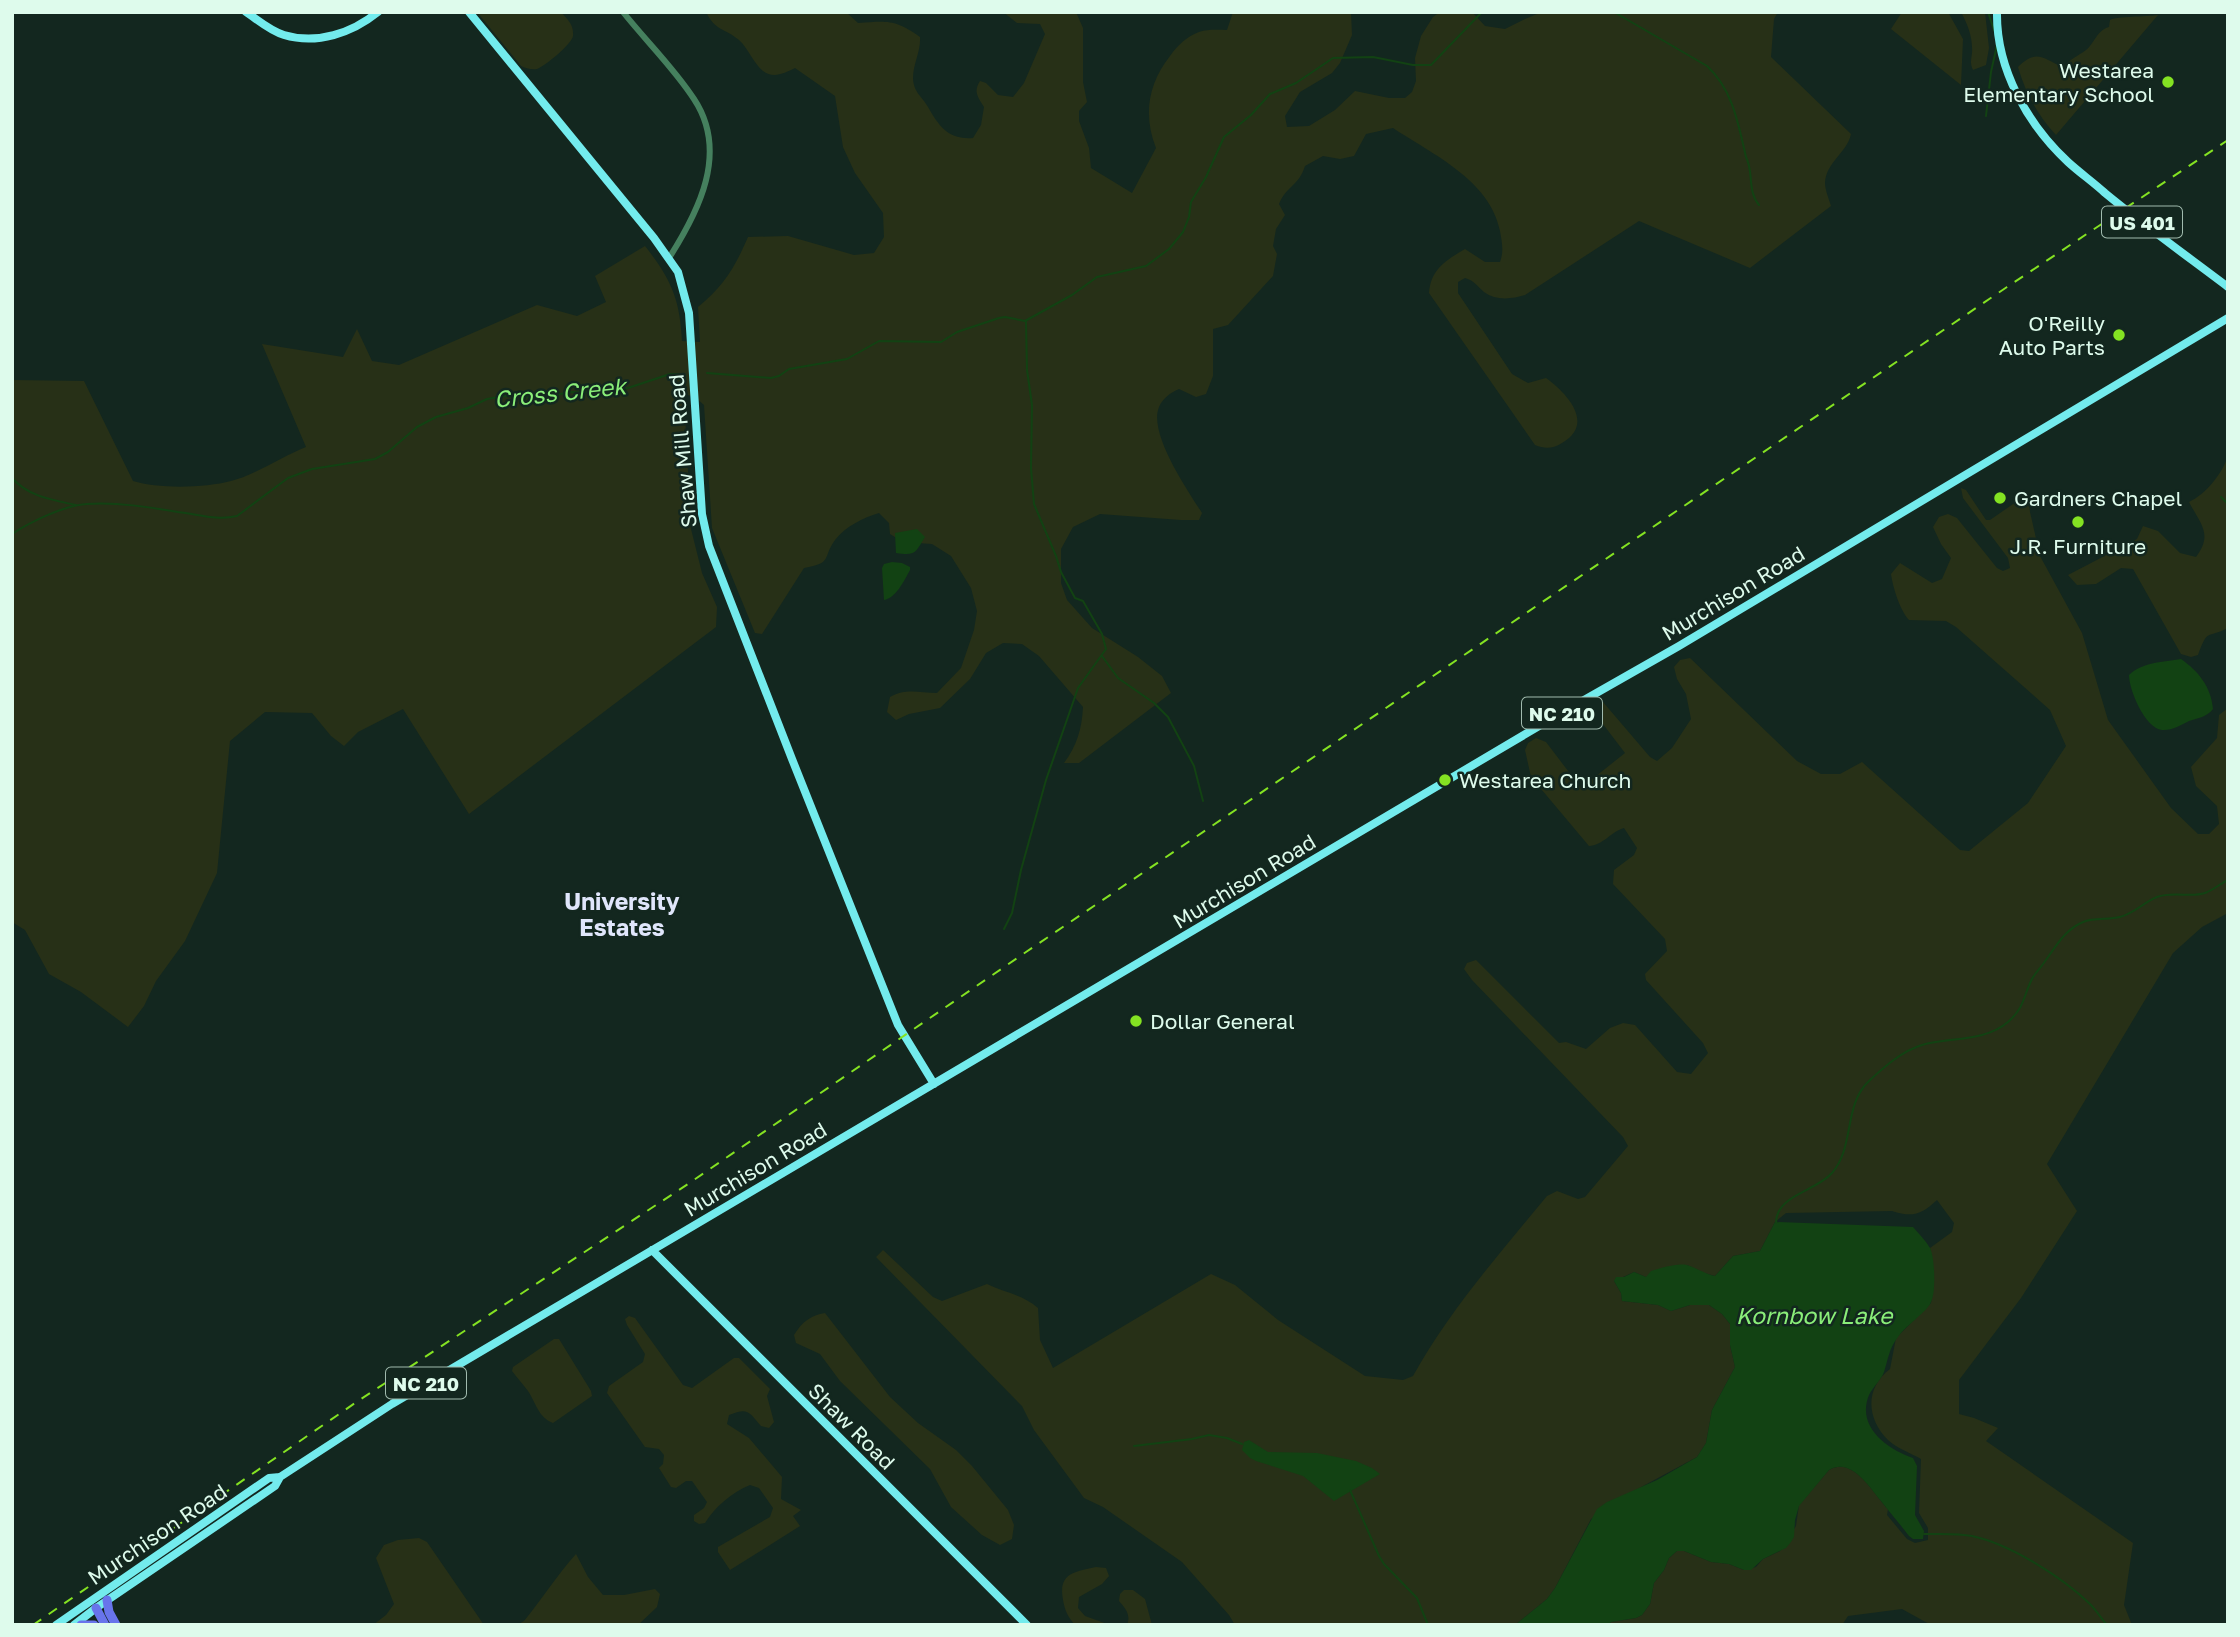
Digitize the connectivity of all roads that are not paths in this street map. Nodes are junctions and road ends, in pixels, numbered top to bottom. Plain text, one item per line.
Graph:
1 (246, 12) edge
2 (378, 12) edge
3 (469, 12) edge
4 (623, 12) edge
5 (1997, 12) edge
6 (669, 258) junction
7 (2228, 288) edge
8 (2228, 318) edge
9 (934, 1084) junction
10 (652, 1250) junction
11 (280, 1477) junction
12 (107, 1600) junction
13 (94, 1603) junction
14 (56, 1625) edge
15 (74, 1625) edge
16 (81, 1625) edge
17 (94, 1625) edge
18 (105, 1625) edge
19 (116, 1625) edge
20 (1027, 1625) edge

1 - 2 main road
3 - 6 main road, Shaw Mill Road
4 - 6 street
5 - 7 main road, US 401
6 - 9 main road, Shaw Mill Road
8 - 9 main road, Murchison Road / NC 210
9 - 10 main road, Murchison Road / NC 210
10 - 11 main road, Murchison Road / NC 210
10 - 20 main road, Shaw Road
11 - 12 main road, Murchison Road / NC 210
11 - 13 main road, Murchison Road / NC 210
12 - 13 main road, Murchison Road / NC 210
12 - 19 highway
13 - 14 main road, Murchison Road / NC 210
13 - 15 main road, Murchison Road / NC 210
13 - 18 highway
16 - 17 highway

